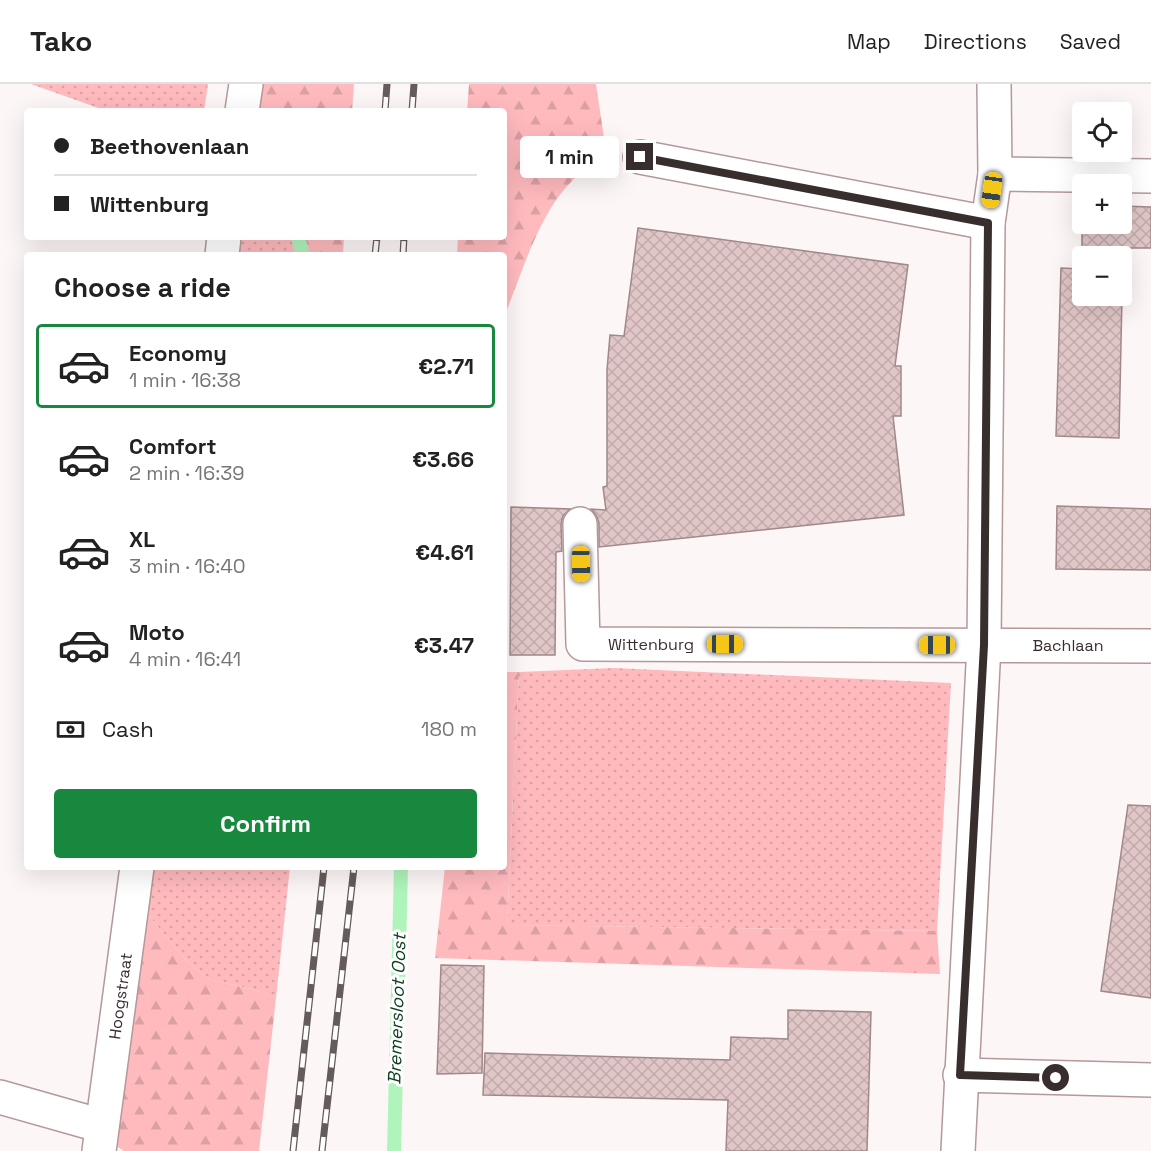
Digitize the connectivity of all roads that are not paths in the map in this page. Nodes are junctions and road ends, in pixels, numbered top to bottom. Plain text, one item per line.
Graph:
1 (246, 84) edge
2 (994, 84) edge
3 (242, 108) edge
4 (640, 157) dead end
5 (994, 174) junction
6 (1151, 176) edge
7 (988, 223) junction
8 (580, 524) dead end
9 (984, 645) junction
10 (1151, 645) edge
11 (137, 870) edge
12 (960, 1075) junction
13 (1151, 1080) edge
14 (0, 1096) edge
15 (100, 1138) edge
16 (958, 1151) edge

1 - 3 street
2 - 5 street
4 - 7 street
5 - 6 street
5 - 7 street
7 - 9 street
8 - 9 street, Wittenburg
9 - 10 street, Bachlaan
9 - 12 street
11 - 15 street, Hoogstraat
12 - 13 street
12 - 16 street
14 - 15 street

